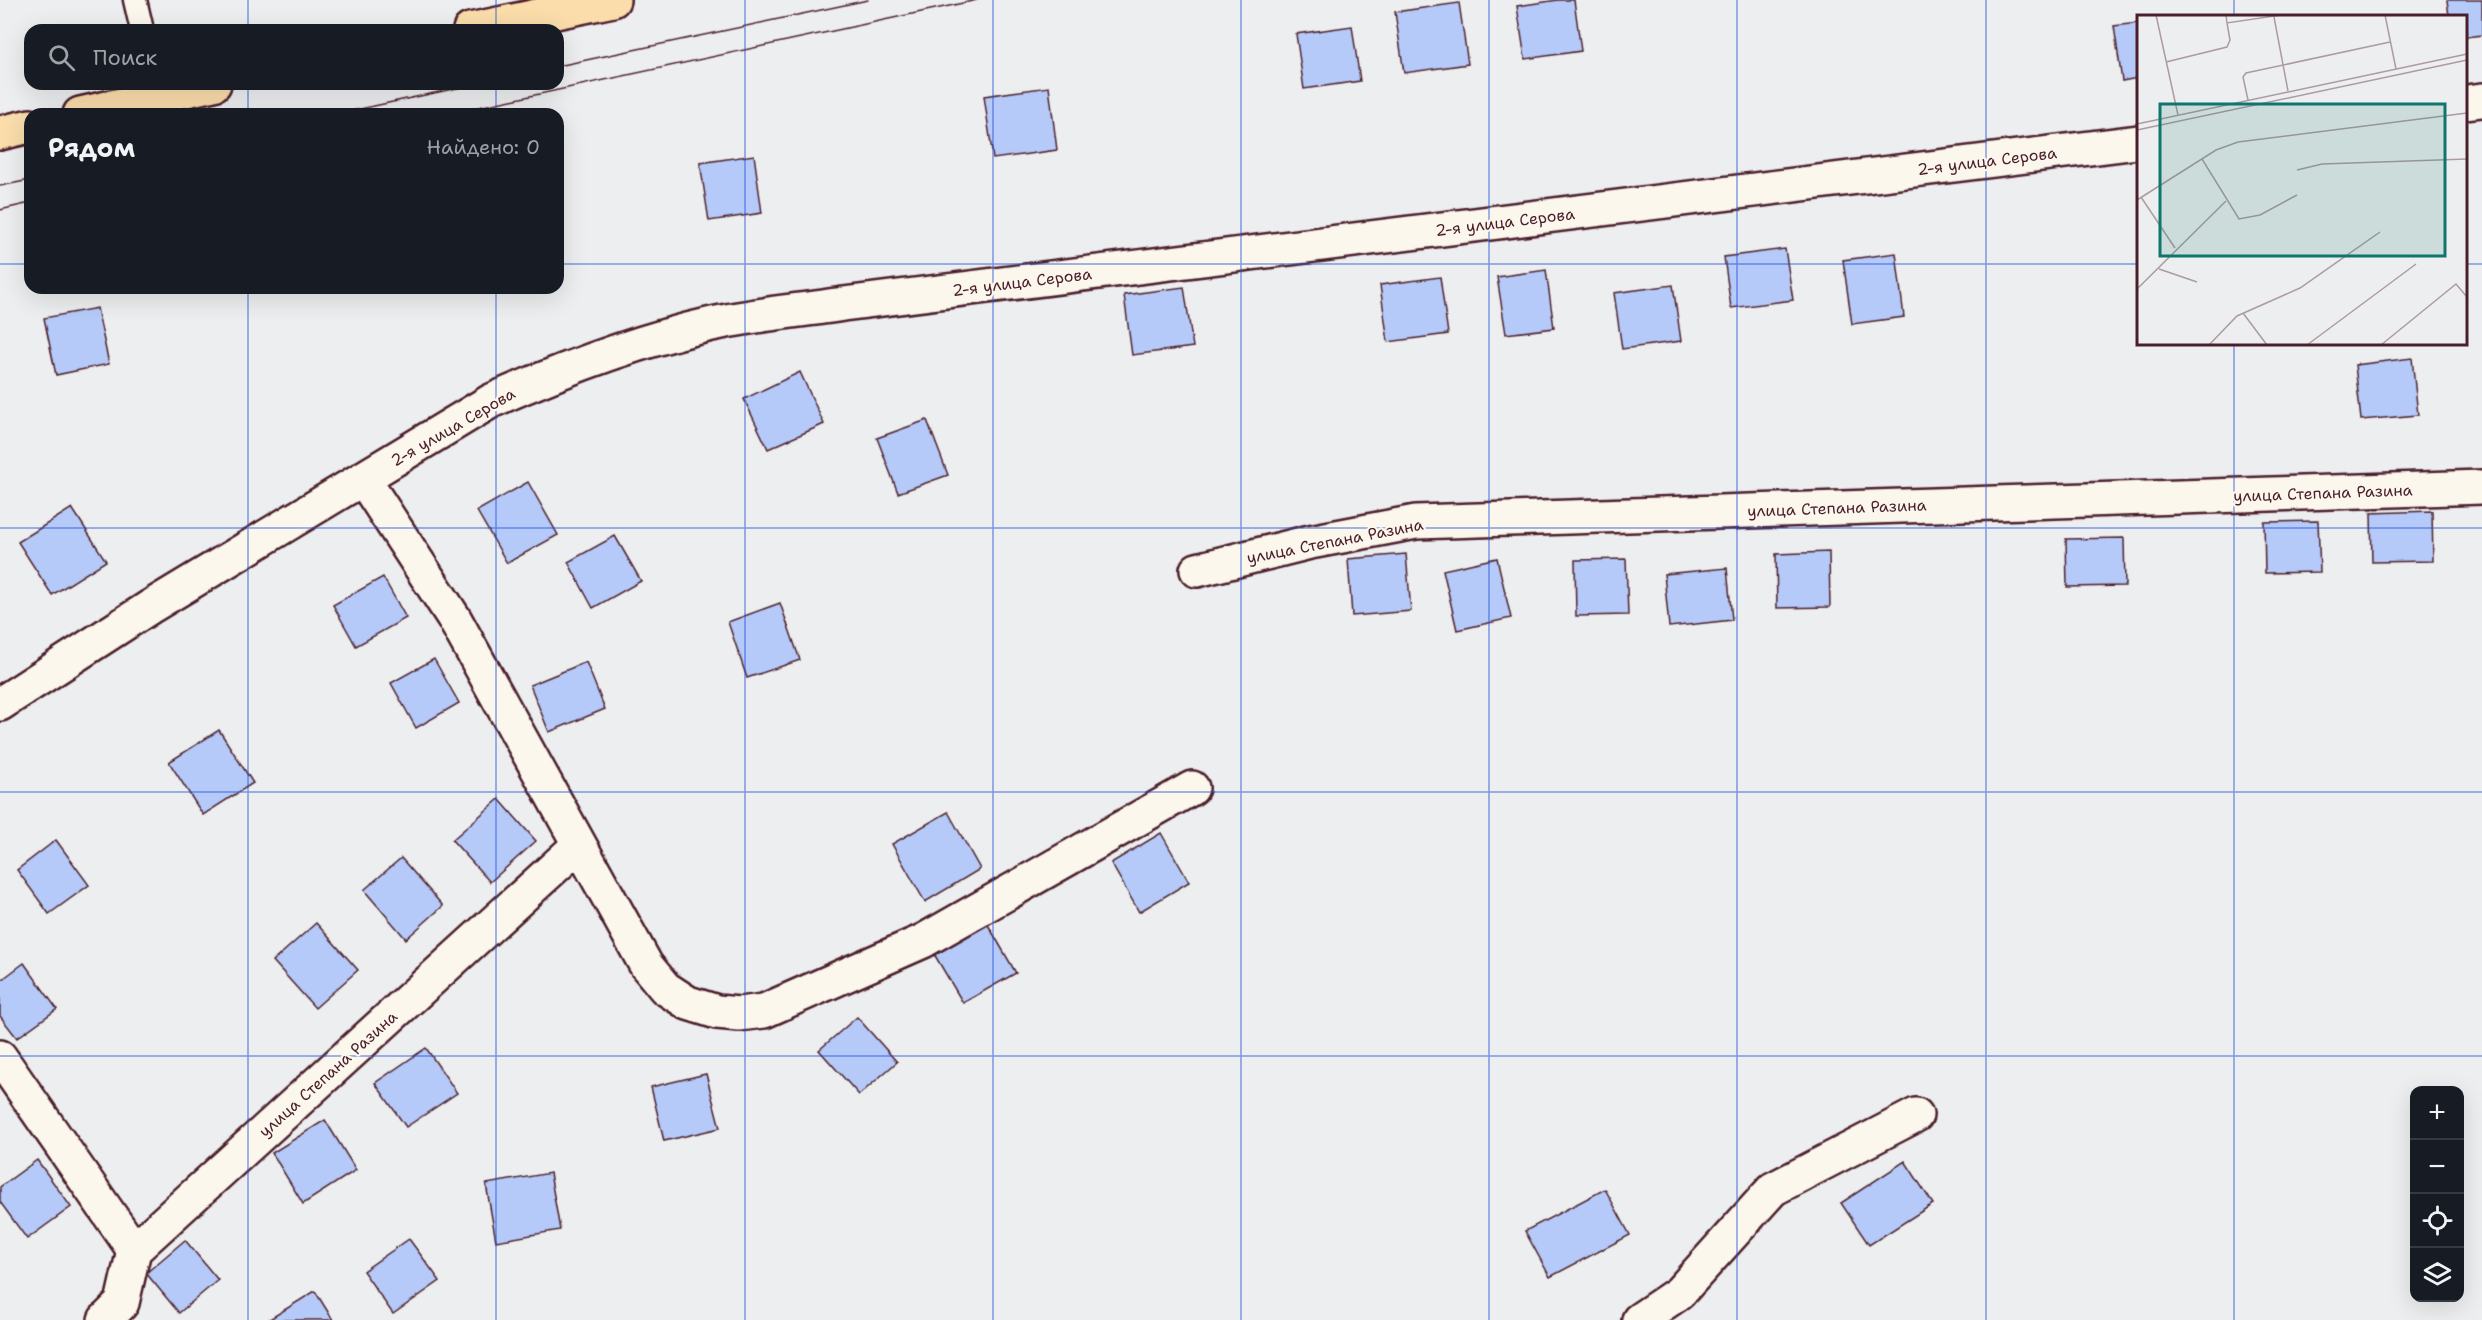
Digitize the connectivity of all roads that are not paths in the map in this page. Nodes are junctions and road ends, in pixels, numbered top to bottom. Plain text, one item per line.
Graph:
1 (135, 0) edge
2 (614, 0) edge
3 (141, 24) edge
4 (499, 24) edge
5 (155, 90) edge
6 (2482, 99) edge
7 (2467, 102) edge
8 (99, 108) edge
9 (24, 127) edge
10 (0, 133) edge
11 (2137, 142) edge
12 (364, 480) junction
13 (2482, 488) edge
14 (1197, 570) dead end
15 (0, 704) edge
16 (1192, 788) dead end
17 (579, 845) junction
18 (0, 1057) edge
19 (1916, 1114) dead end
20 (134, 1250) junction
21 (105, 1320) edge
22 (1639, 1320) edge

1 - 3 lane
2 - 4 main road
5 - 8 main road
6 - 7 street
9 - 10 main road
11 - 12 street, 2-я улица Серова
12 - 15 street, 2-я улица Серова
12 - 17 street
13 - 14 street, улица Степана Разина
16 - 17 street
17 - 20 street, улица Степана Разина
18 - 20 street
19 - 22 street
20 - 21 street

